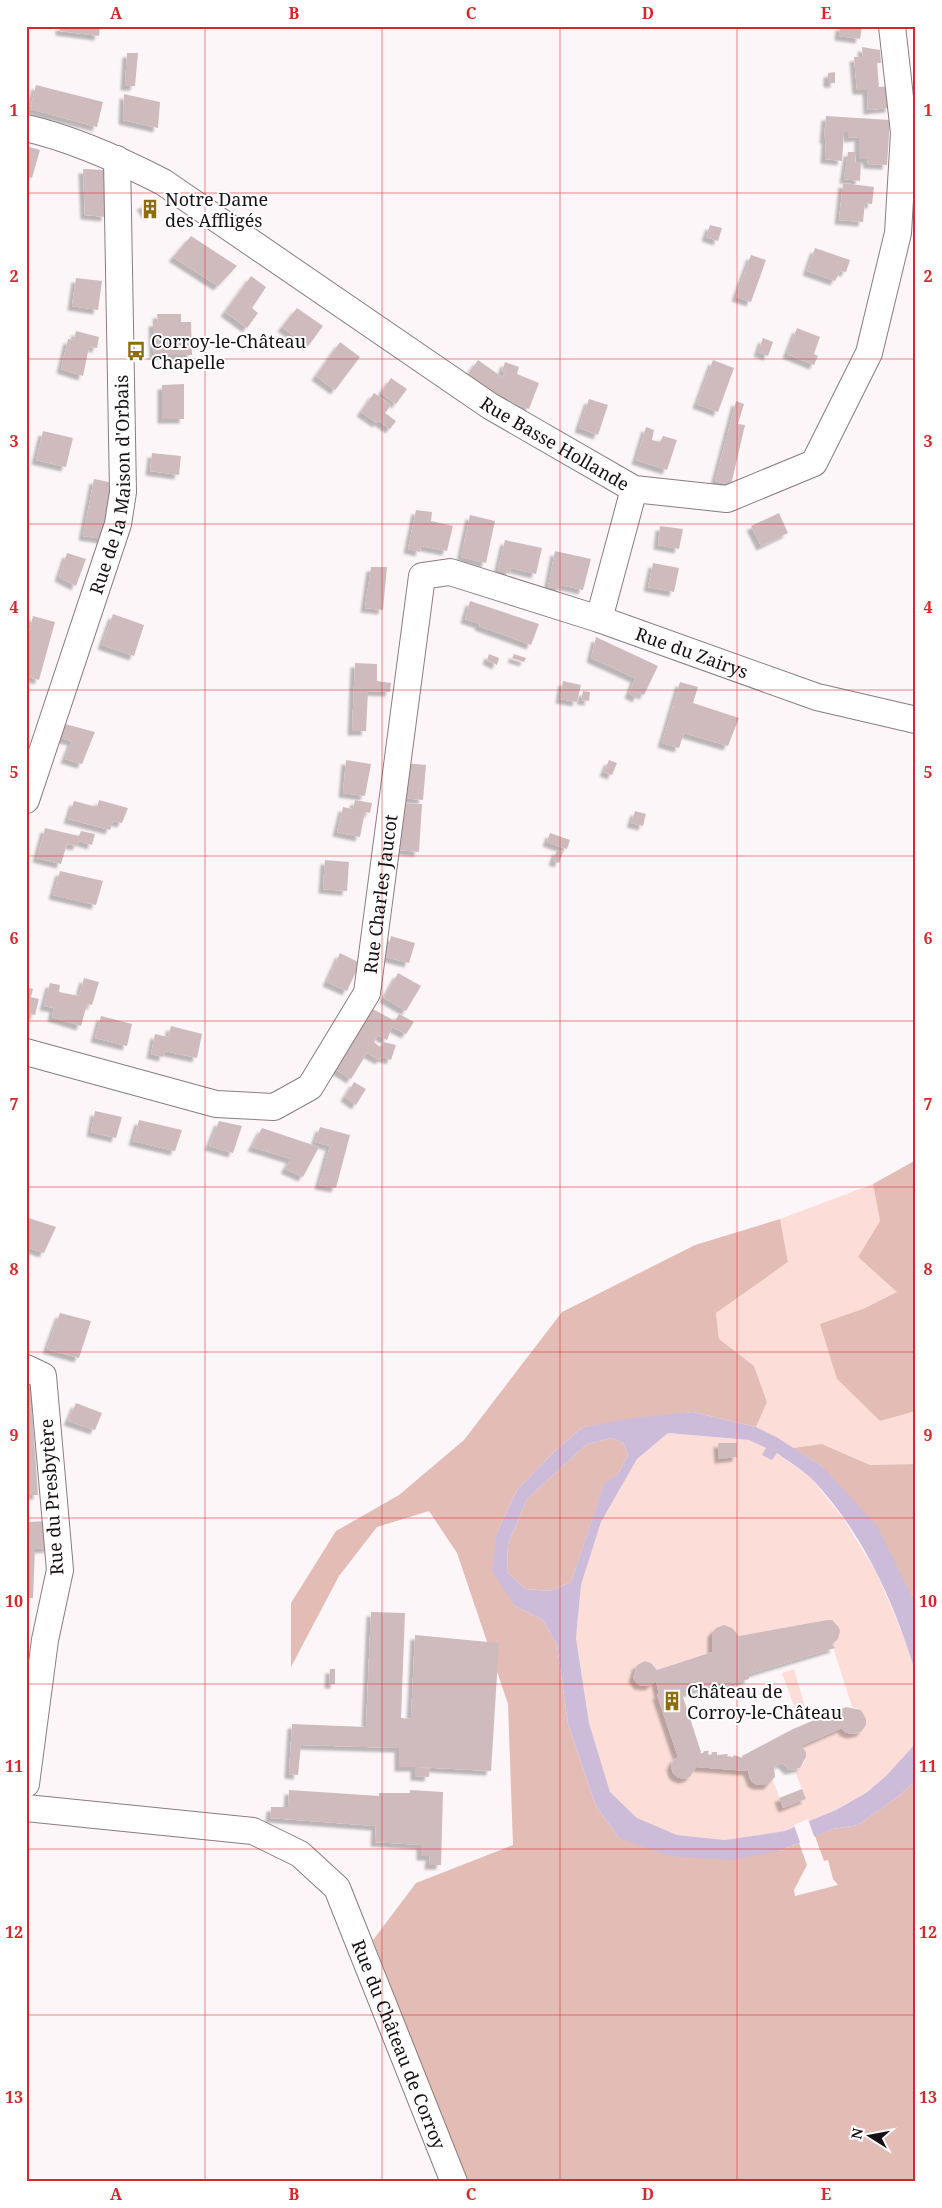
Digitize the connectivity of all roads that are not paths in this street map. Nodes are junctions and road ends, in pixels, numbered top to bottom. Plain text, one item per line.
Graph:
1 (892, 26) edge
2 (26, 128) edge
3 (117, 158) junction
4 (634, 489) junction
5 (599, 619) junction
6 (916, 720) edge
7 (26, 800) edge
8 (26, 1052) edge
9 (26, 1368) edge
10 (26, 1784) edge
11 (26, 1808) edge
12 (454, 2182) edge

1 - 4 street, Rue Basse Hollande
2 - 3 street, Rue Basse Hollande
3 - 4 street, Rue Basse Hollande
3 - 7 street, Rue de la Maison d'Orbais
4 - 5 street
5 - 6 street, Rue du Zairys
5 - 8 street, Rue Charles Jaucot
9 - 10 street, Rue du Presbytère
11 - 12 street, Rue du Château de Corroy

